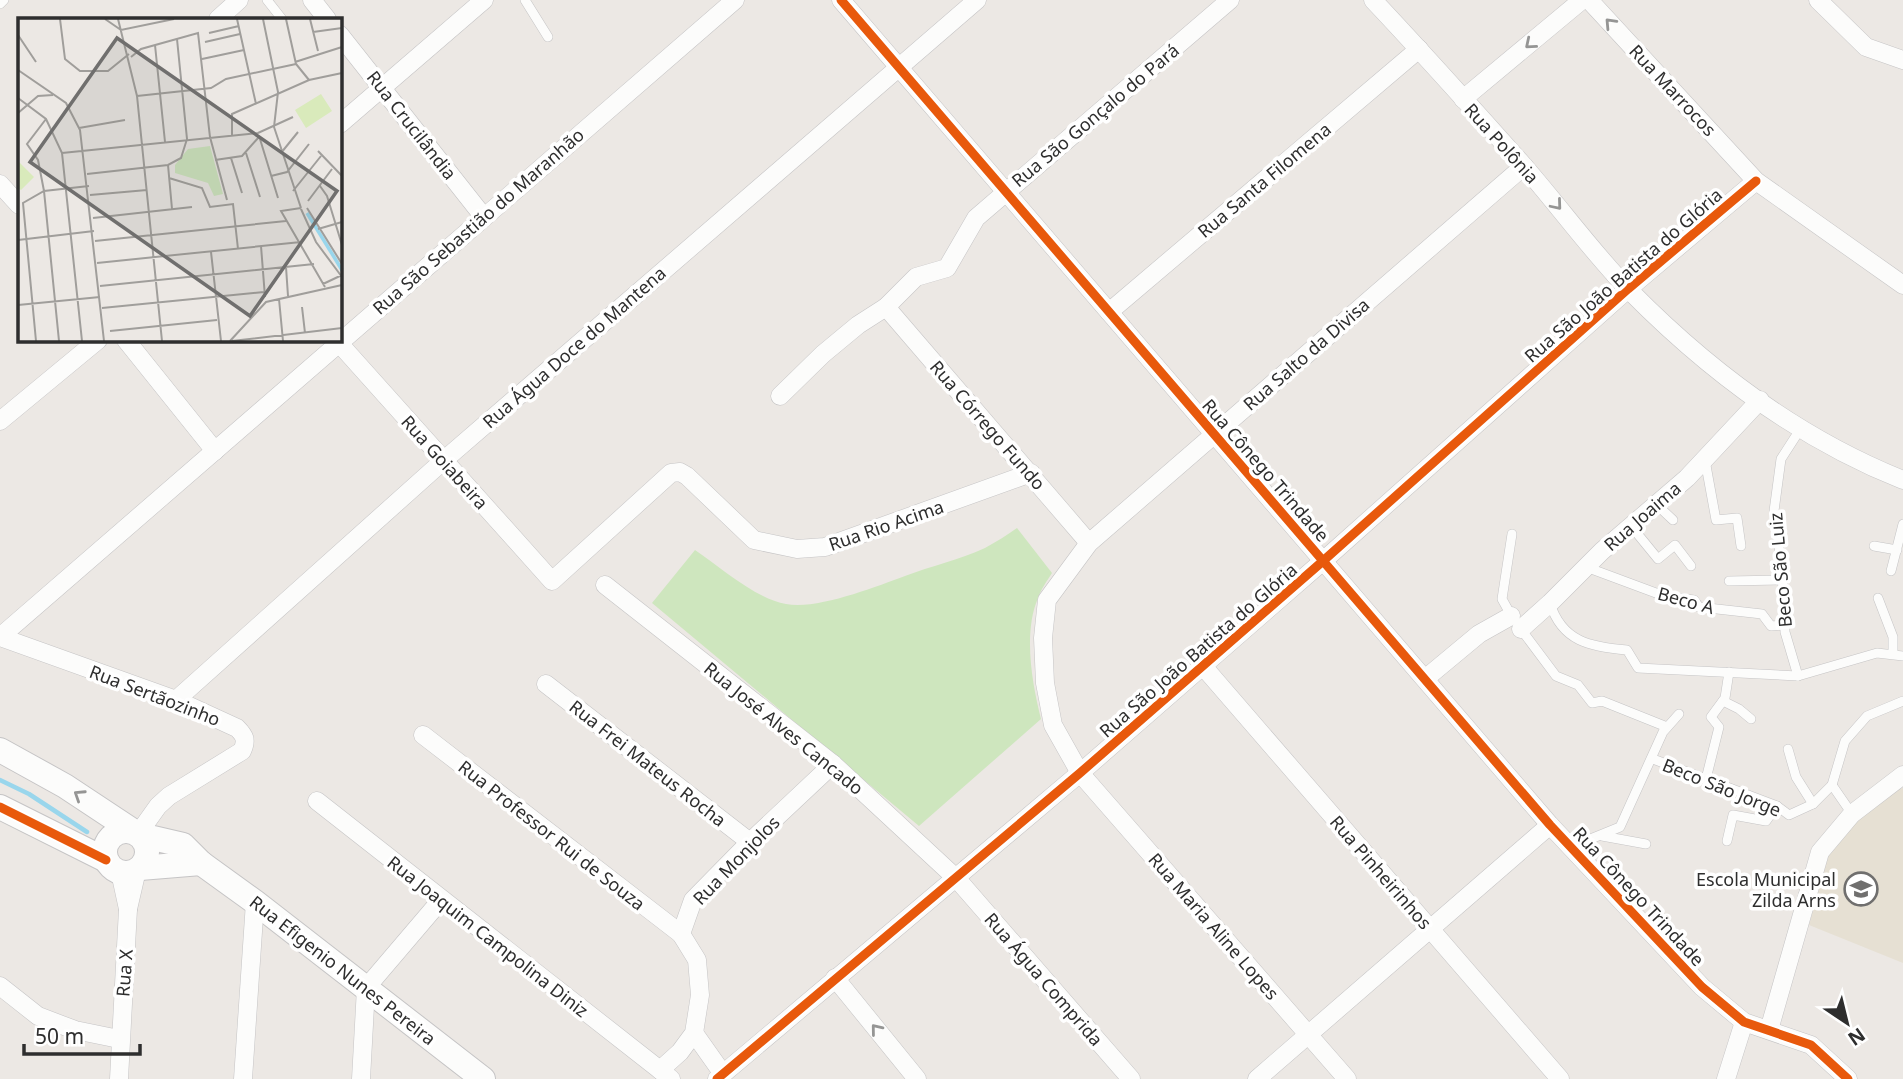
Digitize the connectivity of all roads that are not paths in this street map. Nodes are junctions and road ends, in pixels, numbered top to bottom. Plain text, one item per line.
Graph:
1 (4, 0) edge
2 (267, 0) edge
3 (312, 0) edge
4 (484, 0) edge
5 (525, 0) edge
6 (734, 0) edge
7 (841, 0) edge
8 (977, 0) edge
9 (1230, 0) edge
10 (1373, 0) edge
11 (1582, 0) edge
12 (1590, 0) edge
13 (1818, 0) edge
14 (0, 4) edge
15 (281, 18) edge
16 (326, 18) edge
17 (341, 36) edge
18 (548, 37) dead end
19 (1419, 49) junction
20 (1903, 60) edge
21 (898, 67) junction
22 (381, 86) junction
23 (1463, 99) junction
24 (341, 123) edge
25 (1524, 166) junction
26 (1756, 181) junction
27 (0, 184) edge
28 (1005, 191) junction
29 (17, 199) edge
30 (483, 216) junction
31 (1903, 285) edge
32 (1628, 289) junction
33 (886, 307) junction
34 (1109, 312) junction
35 (341, 339) edge
36 (97, 341) edge
37 (127, 341) edge
38 (338, 342) joint
39 (780, 396) dead end
40 (1760, 400) junction
41 (0, 421) edge
42 (1801, 428) junction
43 (1214, 433) junction
44 (215, 451) junction
45 (1705, 458) junction
46 (443, 461) junction
47 (680, 472) joint
48 (1031, 473) junction
49 (1903, 480) edge
50 (1656, 504) junction
51 (1673, 520) dead end
52 (1903, 524) edge
53 (1631, 526) junction
54 (1511, 534) dead end
55 (1089, 543) junction
56 (1741, 546) dead end
57 (1874, 547) dead end
58 (1897, 550) junction
59 (1323, 561) junction
60 (1692, 566) dead end
61 (1586, 567) junction
62 (1891, 571) dead end
63 (1782, 580) junction
64 (1729, 581) dead end
65 (605, 585) dead end
66 (1878, 598) dead end
67 (1550, 603) junction
68 (1516, 622) junction
69 (1784, 625) junction
70 (0, 637) edge
71 (1898, 655) edge
72 (1202, 665) junction
73 (1729, 671) junction
74 (1798, 676) junction
75 (1426, 678) junction
76 (546, 684) dead end
77 (176, 700) junction
78 (1723, 701) junction
79 (1903, 702) edge
80 (1679, 714) dead end
81 (1751, 719) dead end
82 (1667, 727) junction
83 (423, 735) dead end
84 (1788, 749) dead end
85 (0, 750) edge
86 (1653, 759) junction
87 (833, 764) junction
88 (1080, 774) junction
89 (1903, 775) edge
90 (1706, 779) junction
91 (1832, 785) junction
92 (317, 801) dead end
93 (1813, 804) junction
94 (1777, 806) junction
95 (0, 807) edge
96 (1852, 814) junction
97 (1550, 825) junction
98 (138, 834) junction
99 (1600, 836) junction
100 (1727, 841) dead end
101 (750, 842) junction
102 (1646, 844) dead end
103 (1575, 851) junction
104 (201, 863) junction
105 (126, 867) junction
106 (957, 879) junction
107 (441, 900) junction
108 (255, 902) junction
109 (1429, 928) junction
110 (681, 934) junction
111 (835, 978) junction
112 (0, 986) edge
113 (366, 988) junction
114 (1744, 1022) junction
115 (1769, 1030) junction
116 (694, 1033) junction
117 (1308, 1034) junction
118 (120, 1039) junction
119 (665, 1075) edge
120 (720, 1076) edge
121 (119, 1079) edge
122 (243, 1079) edge
123 (361, 1079) edge
124 (482, 1079) edge
125 (917, 1079) edge
126 (1131, 1079) edge
127 (1257, 1079) edge
128 (1347, 1079) edge
129 (1560, 1079) edge
130 (1726, 1079) edge
131 (1848, 1079) edge

1 - 14 lane
2 - 15 lane
3 - 16 street
4 - 22 street
5 - 18 lane
6 - 30 street, Rua São Sebastião do Maranhão
7 - 21 street, Rua Cônego Trindade
8 - 21 street, Rua Água Doce do Mantena
9 - 28 street, Rua São Gonçalo do Pará
10 - 19 street, Rua Polônia
11 -> 23 street
26 -> 12 street, Rua Marrocos
13 - 20 street
17 - 22 street, Rua Crucilândia
19 - 23 street, Rua Polônia
19 - 34 street, Rua Santa Filomena
21 - 28 street, Rua Cônego Trindade
21 - 46 street, Rua Água Doce do Mantena
22 - 24 street
22 - 30 street, Rua Crucilândia
23 - 25 street, Rua Polônia
25 -> 32 street, Rua Polônia
25 - 43 street, Rua Salto da Divisa
26 - 31 street, Rua Marrocos
26 - 32 street, Rua São João Batista do Glória
27 - 29 street
28 - 33 street, Rua São Gonçalo do Pará
28 - 34 street, Rua Cônego Trindade
30 - 35 street, Rua São Sebastião do Maranhão
32 - 40 street, Rua Polônia
32 - 59 street, Rua São João Batista do Glória
33 - 39 street, Rua São Gonçalo do Pará
33 - 48 street, Rua Córrego Fundo
34 - 43 street, Rua Cônego Trindade
36 - 41 street
37 - 44 street
38 - 44 street, Rua São Sebastião do Maranhão
38 - 46 street, Rua Goiabeira
40 - 42 street, Rua Polônia
40 - 45 street, Rua Joaima
42 - 49 street, Rua Polônia
42 - 63 lane, Beco São Luiz
43 - 55 street, Rua Salto da Divisa
43 - 59 street, Rua Cônego Trindade
44 - 70 street, Rua São Sebastião do Maranhão
45 - 50 street, Rua Joaima
45 - 56 lane
46 - 47 street, Rua Goiabeira
46 - 77 street, Rua Água Doce do Mantena
47 - 48 street, Rua Rio Acima
48 - 55 street, Rua Córrego Fundo
50 - 51 lane
50 - 53 street, Rua Joaima
52 - 58 lane
53 - 60 lane
53 - 61 street, Rua Joaima
54 - 68 lane
55 - 88 street, Rua Salto da Divisa
57 - 58 lane
58 - 62 lane
59 - 72 street, Rua São João Batista do Glória
59 - 75 street, Rua Cônego Trindade
61 - 67 street, Rua Joaima
61 - 69 lane, Beco A
63 - 64 lane
63 - 69 lane, Beco São Luiz
65 - 87 street, Rua José Alves Cancado
66 - 71 lane
67 - 68 street, Rua Joaima
67 - 73 lane
68 - 75 street, Rua Joaima
68 - 82 lane
69 - 74 lane, Beco São Luiz
70 - 77 street, Rua Sertãozinho
71 - 74 lane
72 - 88 street, Rua São João Batista do Glória
72 - 109 street, Rua Pinheirinhos
73 - 74 lane
73 - 78 lane
75 - 97 street, Rua Cônego Trindade
76 - 101 street, Rua Frei Mateus Rocha
77 - 98 street, Rua Sertãozinho
78 - 81 lane
78 - 90 lane
79 - 91 lane
80 - 82 lane
82 - 86 lane
83 - 110 street, Rua Professor Rui de Souza
84 - 93 lane
98 -> 85 street
86 - 90 lane, Beco São Jorge
86 - 99 lane
87 - 101 street, Rua Monjolos
87 - 106 street, Rua José Alves Cancado
88 - 106 street, Rua São João Batista do Glória
88 - 117 street, Rua Maria Aline Lopes
89 - 96 street
90 - 94 lane, Beco São Jorge
91 - 93 lane
91 - 96 lane
92 - 107 street, Rua Joaquim Campolina Diniz
93 - 94 lane, Beco São Jorge
94 - 100 lane
95 - 105 street
96 - 115 street
97 - 103 street, Rua Cônego Trindade
97 - 109 street
98 - 104 street, Rua Efigenio Nunes Pereira
98 - 105 street
98 - 105 street
99 - 102 lane
99 - 103 lane
101 - 110 street, Rua Monjolos
103 - 114 street, Rua Cônego Trindade
104 - 105 street
104 - 108 street, Rua Efigenio Nunes Pereira
105 - 118 street, Rua X
106 - 111 street, Rua São João Batista do Glória
106 - 126 street, Rua Água Comprida
107 - 113 street
107 - 119 street, Rua Joaquim Campolina Diniz
108 - 113 street, Rua Efigenio Nunes Pereira
108 - 122 street
109 - 117 street
109 - 129 street, Rua Pinheirinhos
110 - 116 street
111 - 120 street, Rua São João Batista do Glória
125 -> 111 street
112 - 118 street
113 - 123 street
113 - 124 street, Rua Efigenio Nunes Pereira
114 - 115 street, Rua Cônego Trindade
114 - 130 street
115 - 131 street, Rua Cônego Trindade
116 - 119 street
116 - 120 street
117 - 127 street
117 - 128 street, Rua Maria Aline Lopes
118 - 121 street, Rua X

